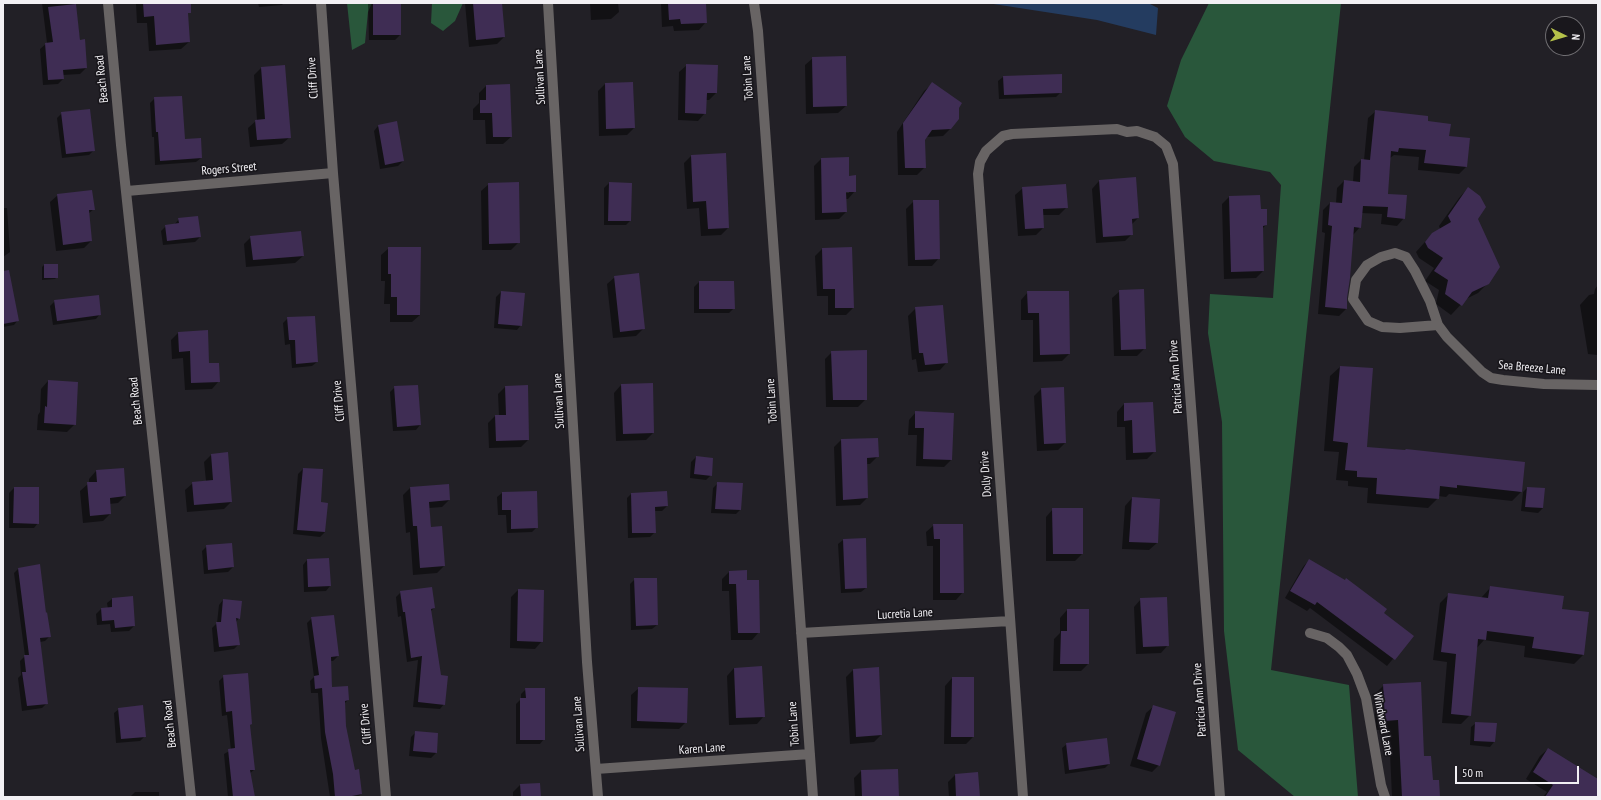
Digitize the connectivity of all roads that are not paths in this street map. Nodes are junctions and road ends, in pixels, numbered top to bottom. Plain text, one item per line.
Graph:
1 (108, 3) edge
2 (321, 3) edge
3 (548, 3) edge
4 (754, 3) edge
5 (986, 151) joint
6 (333, 173) junction
7 (127, 192) junction
8 (1438, 325) junction
9 (1598, 385) edge
10 (1010, 621) junction
11 (801, 633) junction
12 (1310, 633) dead end
13 (810, 754) junction
14 (596, 769) junction
15 (191, 797) edge
16 (386, 797) edge
17 (598, 797) edge
18 (813, 797) edge
19 (1023, 797) edge
20 (1220, 797) edge
21 (1385, 797) edge

1 - 7 street, Beach Road
2 - 6 street, Cliff Drive
3 - 14 street, Sullivan Lane
4 - 11 street, Tobin Lane
5 - 10 street, Dolly Drive
5 - 20 street, Patricia Ann Drive
6 - 7 street, Rogers Street
6 - 16 street, Cliff Drive
7 - 15 street, Beach Road
8 - 8 street, Sea Breeze Lane
8 - 9 street, Sea Breeze Lane
10 - 11 street, Lucretia Lane
10 - 19 street, Dolly Drive
11 - 13 street, Tobin Lane
12 - 21 street, Windward Lane
13 - 14 street, Karen Lane
13 - 18 street, Tobin Lane
14 - 17 street, Sullivan Lane

